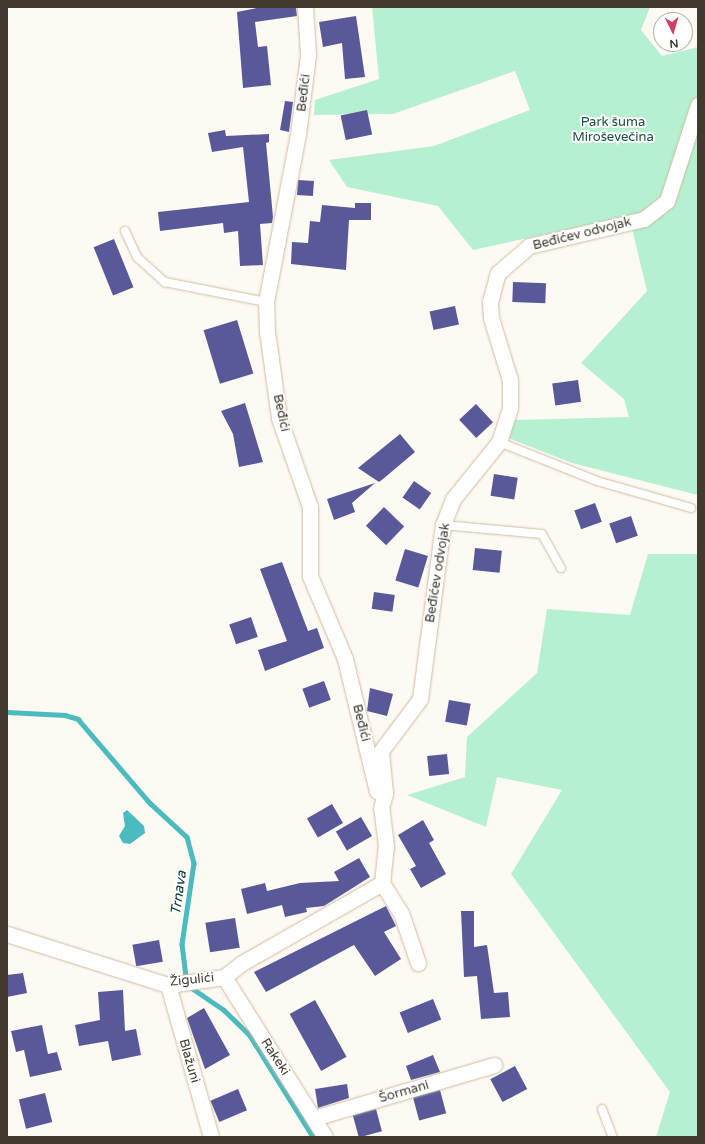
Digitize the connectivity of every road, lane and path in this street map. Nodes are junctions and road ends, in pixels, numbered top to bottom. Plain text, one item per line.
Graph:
1 (305, 7) edge
2 (698, 105) edge
3 (125, 231) dead end
4 (266, 302) junction
5 (499, 442) junction
6 (691, 508) dead end
7 (443, 525) junction
8 (561, 568) dead end
9 (381, 808) junction
10 (382, 883) junction
11 (7, 934) edge
12 (418, 963) dead end
13 (224, 977) junction
14 (171, 984) junction
15 (494, 1065) dead end
16 (602, 1108) dead end
17 (314, 1118) junction
18 (211, 1137) edge
19 (325, 1137) edge
20 (613, 1137) edge

1 - 4 street, Beđići
2 - 5 street, Beđićev odvojak
3 - 4 lane
4 - 9 street, Beđići
5 - 6 lane
5 - 7 street, Beđićev odvojak
7 - 8 lane
7 - 9 street, Beđićev odvojak
9 - 10 street, Beđićev odvojak
10 - 12 street
10 - 13 street, Žigulići
11 - 14 street, Žigulići
13 - 14 street, Žigulići
13 - 17 street, Rakeki
14 - 18 street, Blažuni
15 - 17 street, Šormani
16 - 20 lane
17 - 19 street, Rakeki

